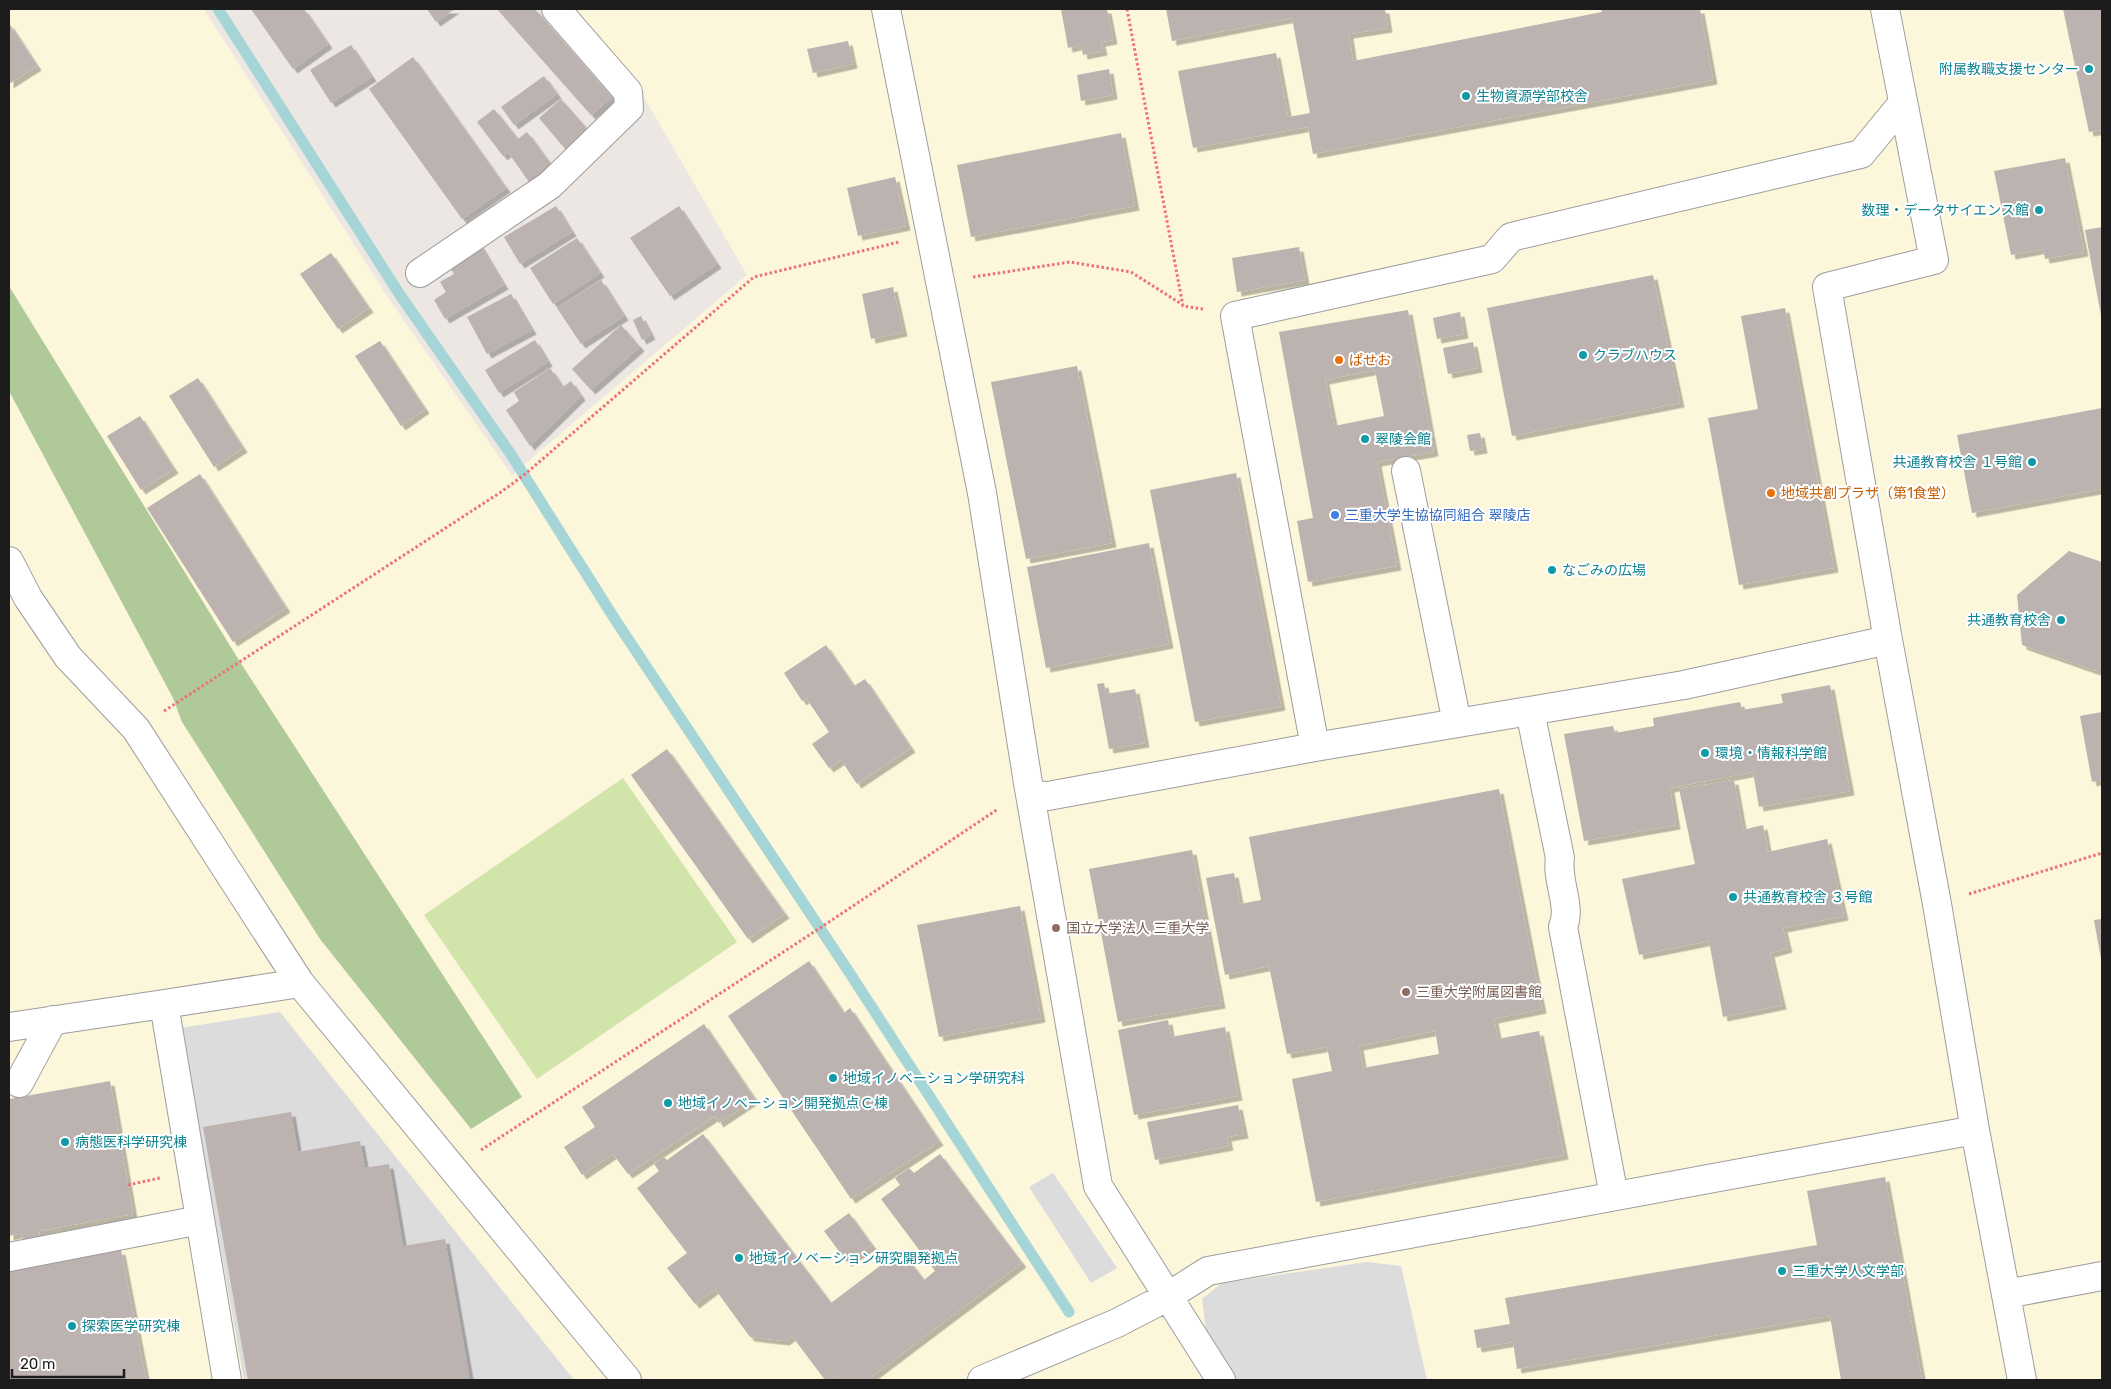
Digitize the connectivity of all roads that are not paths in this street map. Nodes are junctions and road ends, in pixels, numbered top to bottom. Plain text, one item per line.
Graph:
1 (556, 9) edge
2 (886, 9) edge
3 (1885, 9) edge
4 (1903, 103) junction
5 (420, 273) dead end
6 (1406, 471) dead end
7 (9, 561) edge
8 (18, 604) edge
9 (1888, 640) junction
10 (1530, 710) junction
11 (1457, 723) junction
12 (1315, 747) junction
13 (1030, 795) junction
14 (300, 983) junction
15 (164, 1004) junction
16 (53, 1020) junction
17 (9, 1027) edge
18 (19, 1083) dead end
19 (1975, 1130) junction
20 (1614, 1196) junction
21 (200, 1220) junction
22 (9, 1257) edge
23 (2102, 1276) edge
24 (2006, 1294) junction
25 (1167, 1297) junction
26 (227, 1380) edge
27 (627, 1380) edge
28 (982, 1380) edge
29 (1221, 1380) edge
30 (2022, 1380) edge

1 - 5 street
2 - 13 street
3 - 4 street
4 - 9 street
4 - 12 street
6 - 11 street
7 - 8 street
8 - 14 street
9 - 10 street
9 - 19 street
10 - 11 street
10 - 20 street
11 - 12 street
12 - 13 street
13 - 25 street
14 - 15 street
14 - 27 street
15 - 16 street
15 - 21 street
16 - 17 street
16 - 18 street
19 - 20 street
19 - 24 street
20 - 25 street
21 - 22 street
21 - 26 street
23 - 24 street
24 - 30 street
25 - 28 street
25 - 29 street

